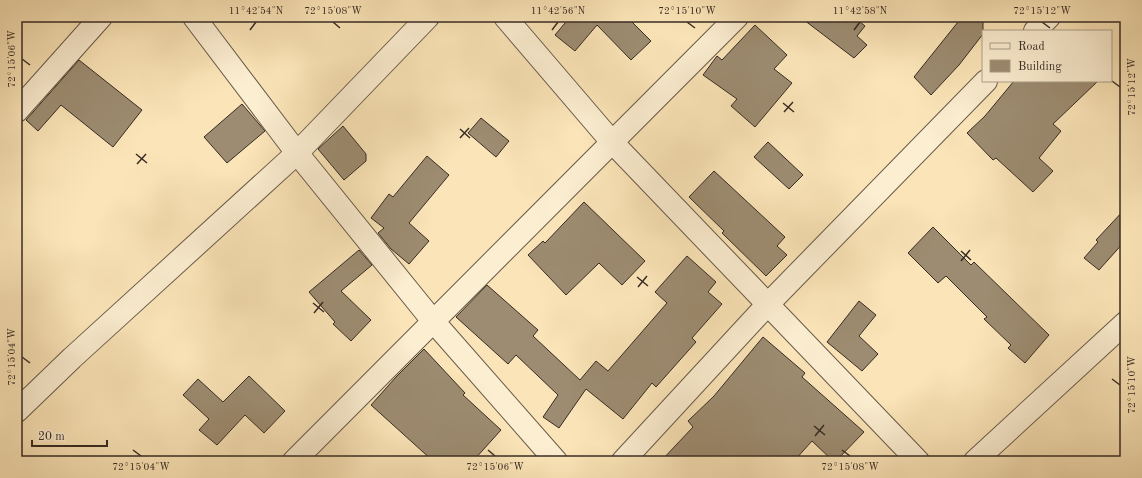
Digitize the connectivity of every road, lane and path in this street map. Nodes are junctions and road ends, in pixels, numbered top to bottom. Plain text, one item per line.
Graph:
1 (101, 17) edge
2 (194, 17) edge
3 (428, 17) edge
4 (505, 17) edge
5 (737, 17) edge
6 (1049, 17) edge
7 (1036, 30) edge
8 (985, 82) edge
9 (17, 111) edge
10 (612, 142) junction
11 (297, 153) junction
12 (768, 304) junction
13 (433, 321) junction
14 (1125, 323) edge
15 (17, 411) edge
16 (294, 461) edge
17 (556, 461) edge
18 (624, 461) edge
19 (918, 461) edge
20 (975, 461) edge

1 - 9 street
2 - 11 street
3 - 11 street
4 - 10 street
5 - 10 street
6 - 7 street
8 - 12 street
10 - 12 street
10 - 13 street
11 - 13 street
11 - 15 street
12 - 18 street
12 - 19 street
13 - 16 street
13 - 17 street
14 - 20 street

